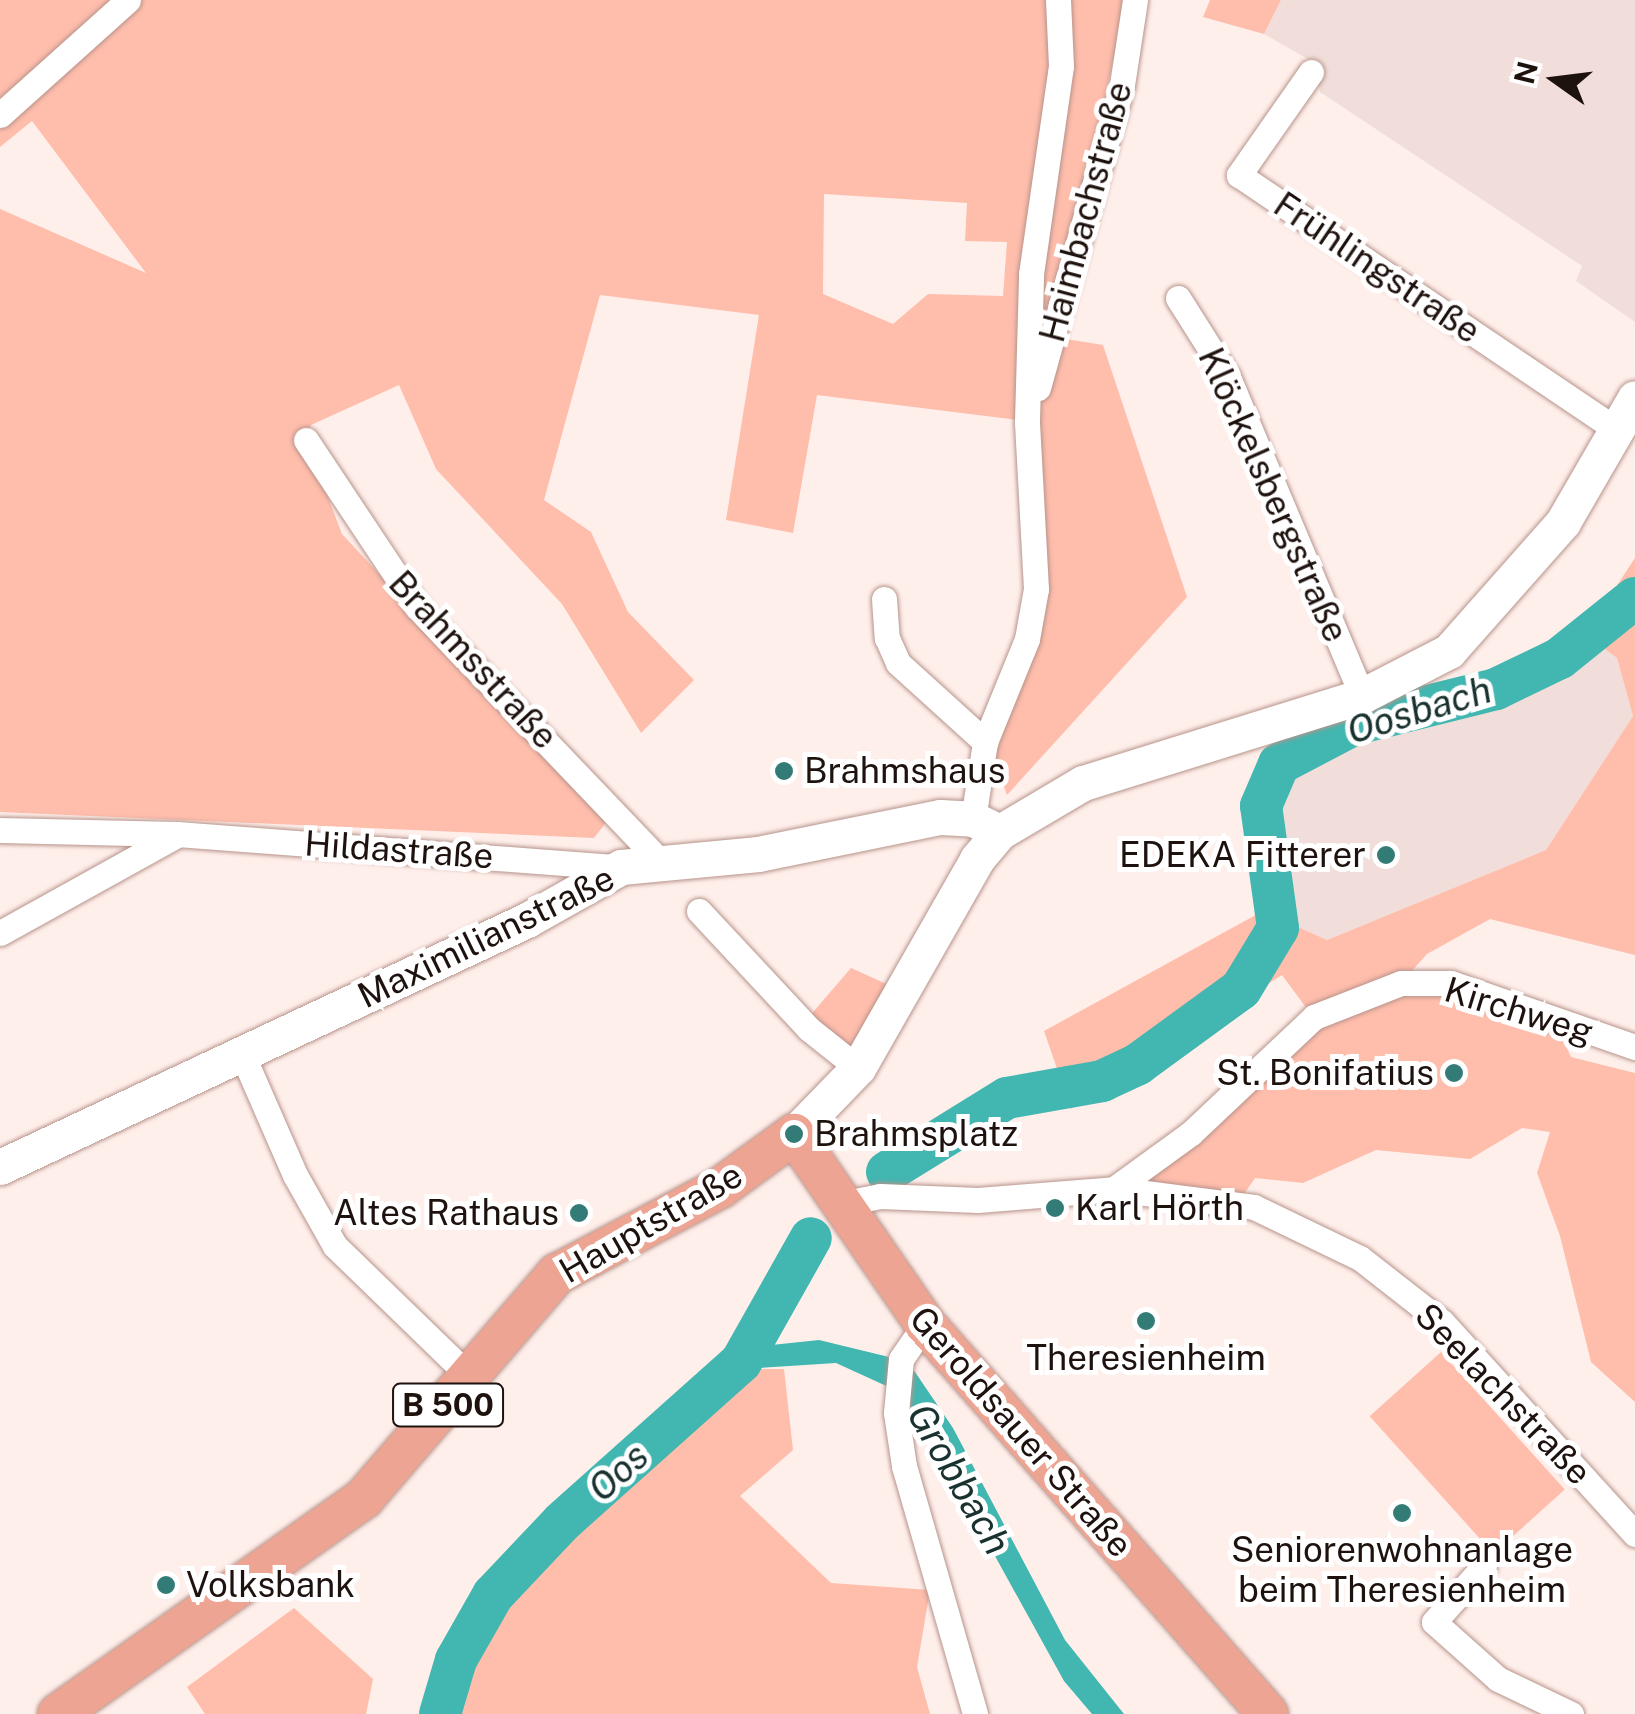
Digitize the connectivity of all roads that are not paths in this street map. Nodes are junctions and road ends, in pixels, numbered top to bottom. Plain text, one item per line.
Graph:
1 (128, 0) edge
2 (1058, 0) edge
3 (1136, 0) edge
4 (1311, 72) dead end
5 (0, 116) edge
6 (1178, 298) dead end
7 (1635, 398) edge
8 (1027, 421) junction
9 (1619, 431) junction
10 (306, 440) dead end
11 (884, 599) dead end
12 (1362, 696) junction
13 (986, 742) junction
14 (986, 826) junction
15 (0, 830) edge
16 (177, 834) junction
17 (662, 864) junction
18 (621, 868) junction
19 (699, 911) dead end
20 (0, 933) edge
21 (1635, 1047) edge
22 (243, 1056) junction
23 (858, 1068) junction
24 (794, 1134) junction
25 (0, 1167) edge
26 (1114, 1189) junction
27 (840, 1204) junction
28 (925, 1324) junction
29 (472, 1378) junction
30 (1635, 1534) edge
31 (1484, 1566) dead end
32 (58, 1714) edge
33 (975, 1714) edge
34 (1268, 1714) edge
35 (1571, 1714) edge

1 - 5 street
2 - 8 street, Haimbachstraße
3 - 8 street, Haimbachstraße
4 - 9 street, Frühlingstraße
6 - 12 street, Klöckelsbergstraße
7 - 9 main road
8 - 13 street, Haimbachstraße
9 - 12 main road
10 - 17 street, Brahmsstraße
11 - 13 street
12 - 14 main road
13 - 14 street, Haimbachstraße
14 - 17 main road, Maximilianstraße
14 - 23 main road, Hauptstraße
15 - 16 street, Hildastraße
16 - 18 street, Hildastraße
16 - 20 street
17 - 18 main road, Maximilianstraße
18 - 22 main road, Maximilianstraße
19 - 23 street
21 - 26 street, Kirchweg
22 - 25 main road, Maximilianstraße
22 - 29 street
23 - 24 main road, Hauptstraße
24 - 27 main road, Geroldsauer Straße
24 - 29 main road, Hauptstraße / B 500
26 - 27 street, Seelachstraße
26 - 30 street, Seelachstraße
27 - 28 main road, Geroldsauer Straße
28 - 33 street
28 - 34 main road, Geroldsauer Straße
29 - 32 main road, Hauptstraße / B 500
31 - 35 street

